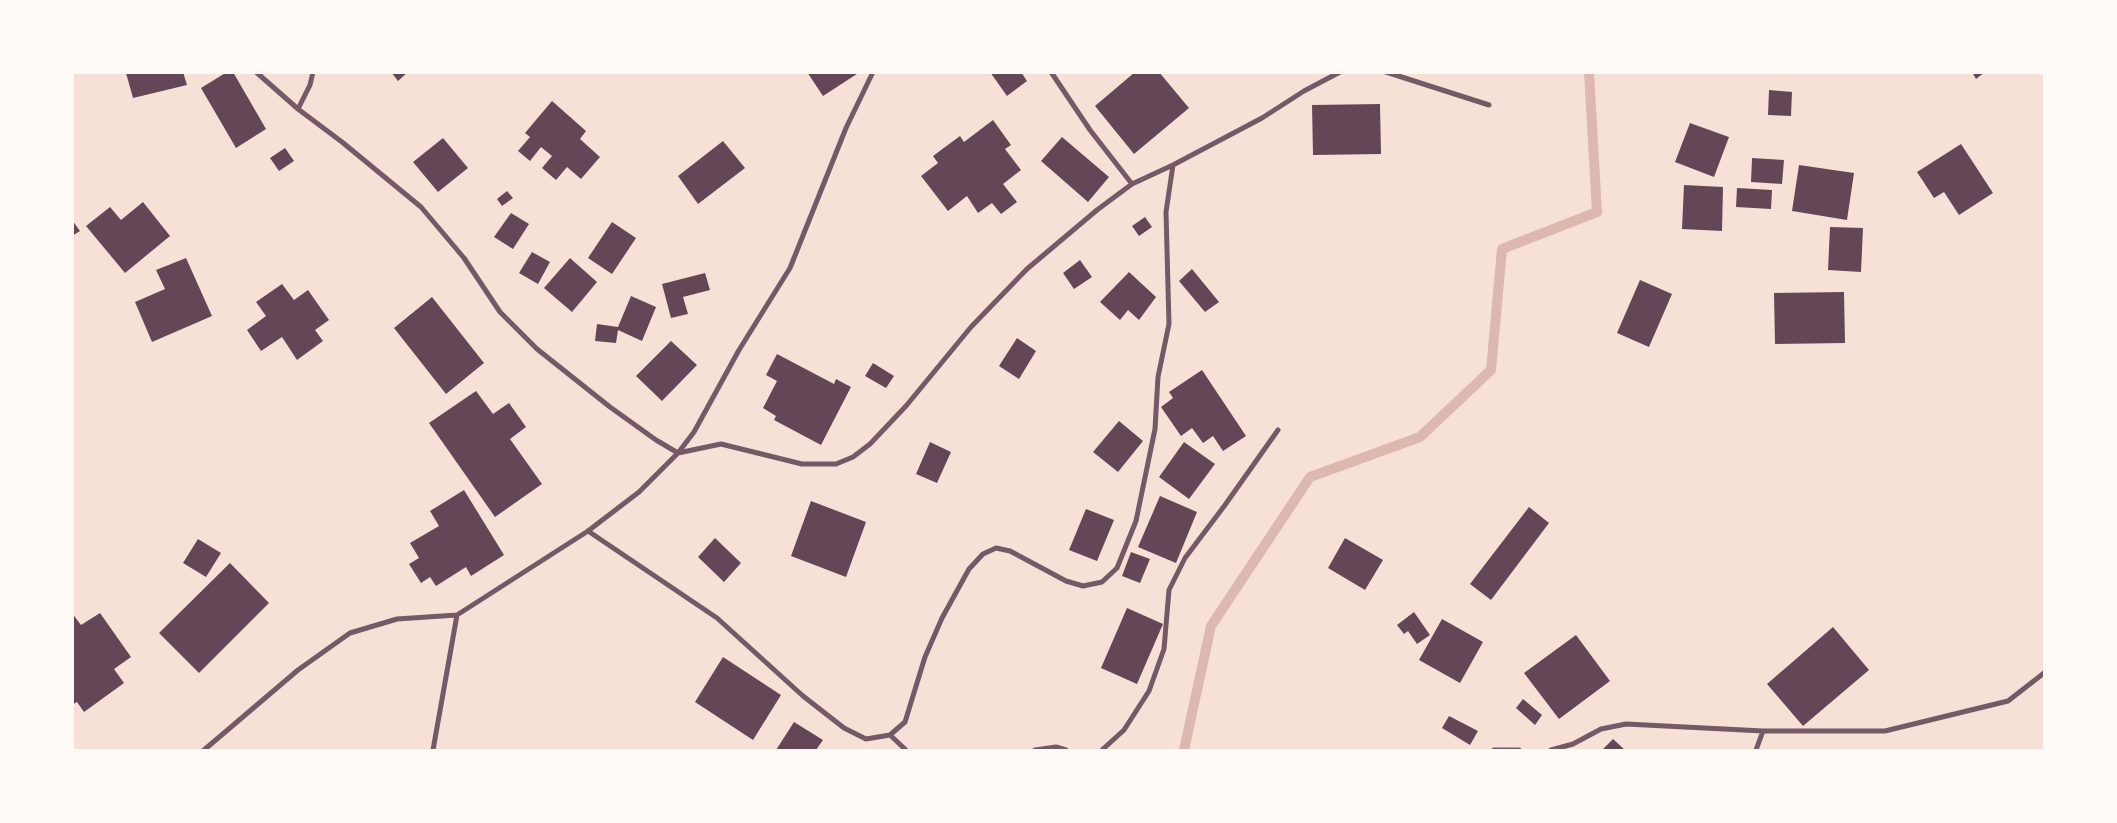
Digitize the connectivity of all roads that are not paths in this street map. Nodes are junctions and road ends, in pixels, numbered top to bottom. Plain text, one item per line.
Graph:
1 (256, 72) edge
2 (313, 72) edge
3 (873, 72) edge
4 (1051, 72) edge
5 (1340, 72) edge
6 (1386, 72) edge
7 (1489, 105) dead end
8 (298, 109) junction
9 (1173, 165) junction
10 (1132, 184) junction
11 (1278, 430) dead end
12 (678, 453) junction
13 (588, 531) junction
14 (457, 615) junction
15 (2044, 673) edge
16 (1763, 731) junction
17 (890, 735) junction
18 (204, 750) edge
19 (433, 750) edge
20 (906, 750) edge
21 (1035, 750) edge
22 (1066, 750) edge
23 (1102, 750) edge
24 (1494, 750) edge
25 (1519, 750) edge
26 (1551, 750) edge
27 (1756, 750) edge

1 - 8 street
2 - 8 street
3 - 12 street
4 - 10 street
5 - 9 street
6 - 7 street
8 - 12 street
9 - 10 street
9 - 17 street
10 - 12 street
11 - 23 street
12 - 13 street
13 - 14 street
13 - 17 street
14 - 18 street
14 - 19 street
15 - 16 street
16 - 26 street
16 - 27 street
17 - 20 street
21 - 22 street
24 - 25 street

